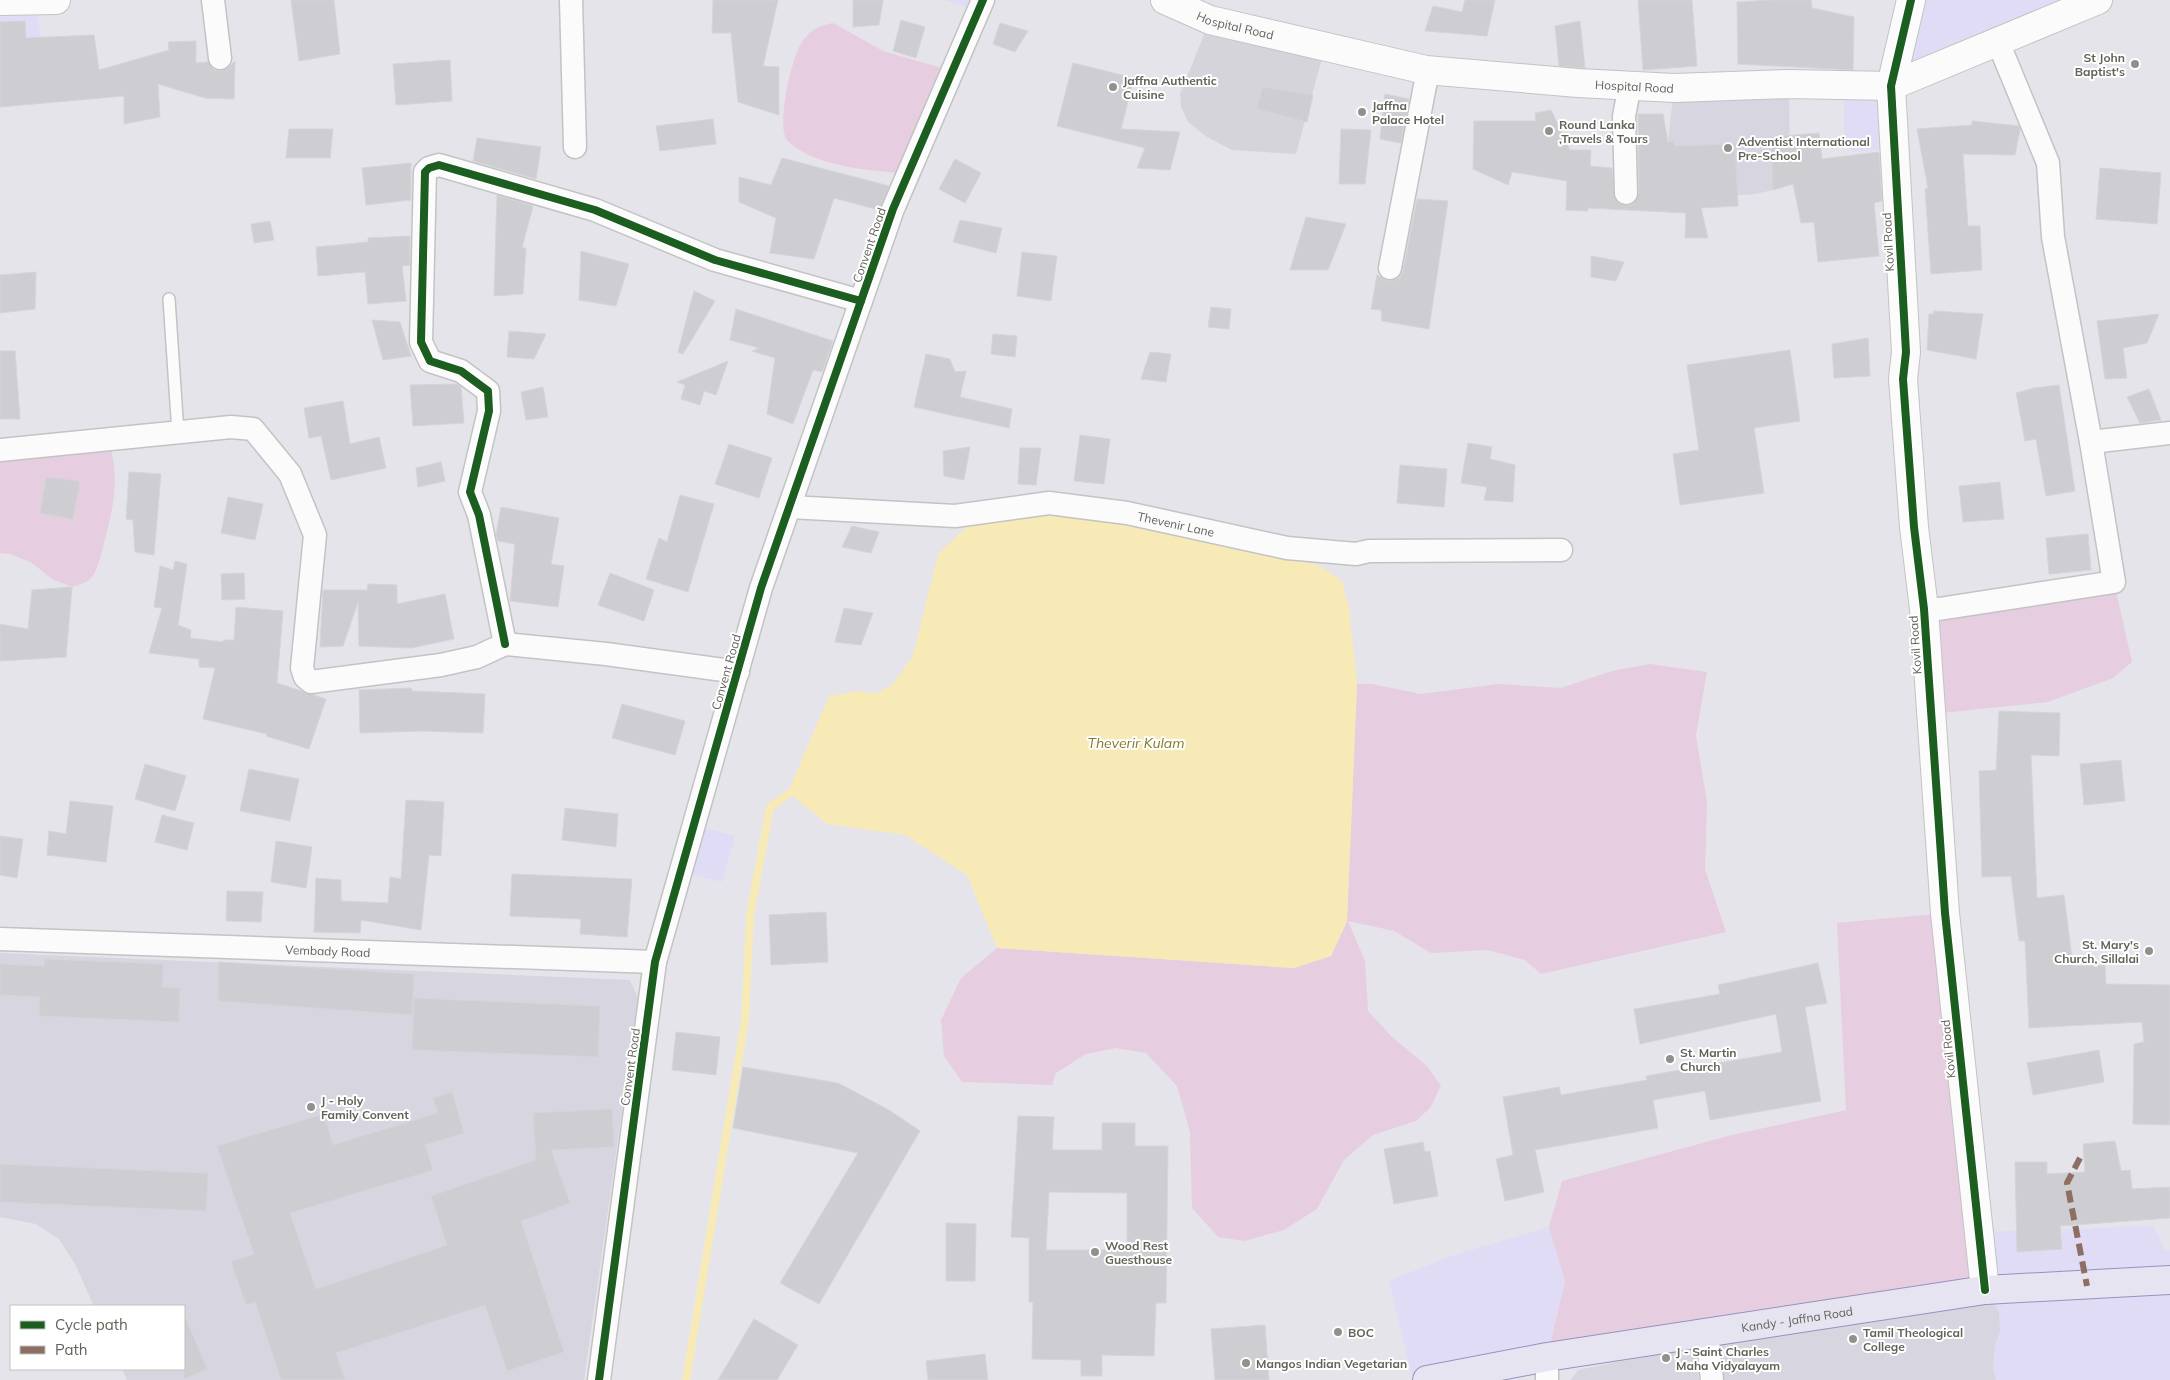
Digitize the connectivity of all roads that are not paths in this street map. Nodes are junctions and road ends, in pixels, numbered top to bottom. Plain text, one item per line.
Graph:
1 (56, 0) edge
2 (213, 0) edge
3 (571, 0) edge
4 (983, 0) edge
5 (1165, 0) edge
6 (1911, 0) edge
7 (2098, 0) edge
8 (0, 1) edge
9 (1998, 42) junction
10 (220, 58) dead end
11 (1428, 70) junction
12 (1630, 85) junction
13 (1891, 86) junction
14 (575, 147) dead end
15 (1626, 193) dead end
16 (1390, 268) dead end
17 (169, 299) dead end
18 (861, 301) junction
19 (178, 433) junction
20 (2170, 433) edge
21 (2091, 442) junction
22 (0, 450) edge
23 (790, 506) junction
24 (1561, 550) dead end
25 (1924, 609) junction
26 (505, 644) junction
27 (738, 672) junction
28 (0, 939) edge
29 (655, 962) junction
30 (2170, 1280) edge
31 (1985, 1290) junction
32 (1707, 1332) junction
33 (1547, 1368) edge
34 (599, 1380) edge
35 (1427, 1380) edge
36 (1712, 1380) edge

1 - 8 street
2 - 10 street
3 - 14 street
4 - 18 street, Convent Road
5 - 11 street, Hospital Road
6 - 13 street, Kovil Road
7 - 9 street, Hospital Road
9 - 13 street, Hospital Road
9 - 21 street
11 - 12 street, Hospital Road
11 - 16 street
12 - 13 street, Hospital Road
12 - 15 street
13 - 25 street, Kovil Road
17 - 19 lane
18 - 23 street, Convent Road
18 - 26 street
19 - 22 street
19 - 26 street
20 - 21 street
21 - 25 street
23 - 24 street, Thevenir Lane
23 - 27 street, Convent Road
25 - 31 street, Kovil Road
26 - 27 street
27 - 29 street, Convent Road
28 - 29 street, Vembady Road
29 - 34 street, Convent Road
30 - 31 highway, Kandy - Jaffna Road
31 - 32 highway, Kandy - Jaffna Road
32 - 33 highway, Kandy - Jaffna Road
32 - 36 street
33 - 35 highway, Kandy - Jaffna Road

